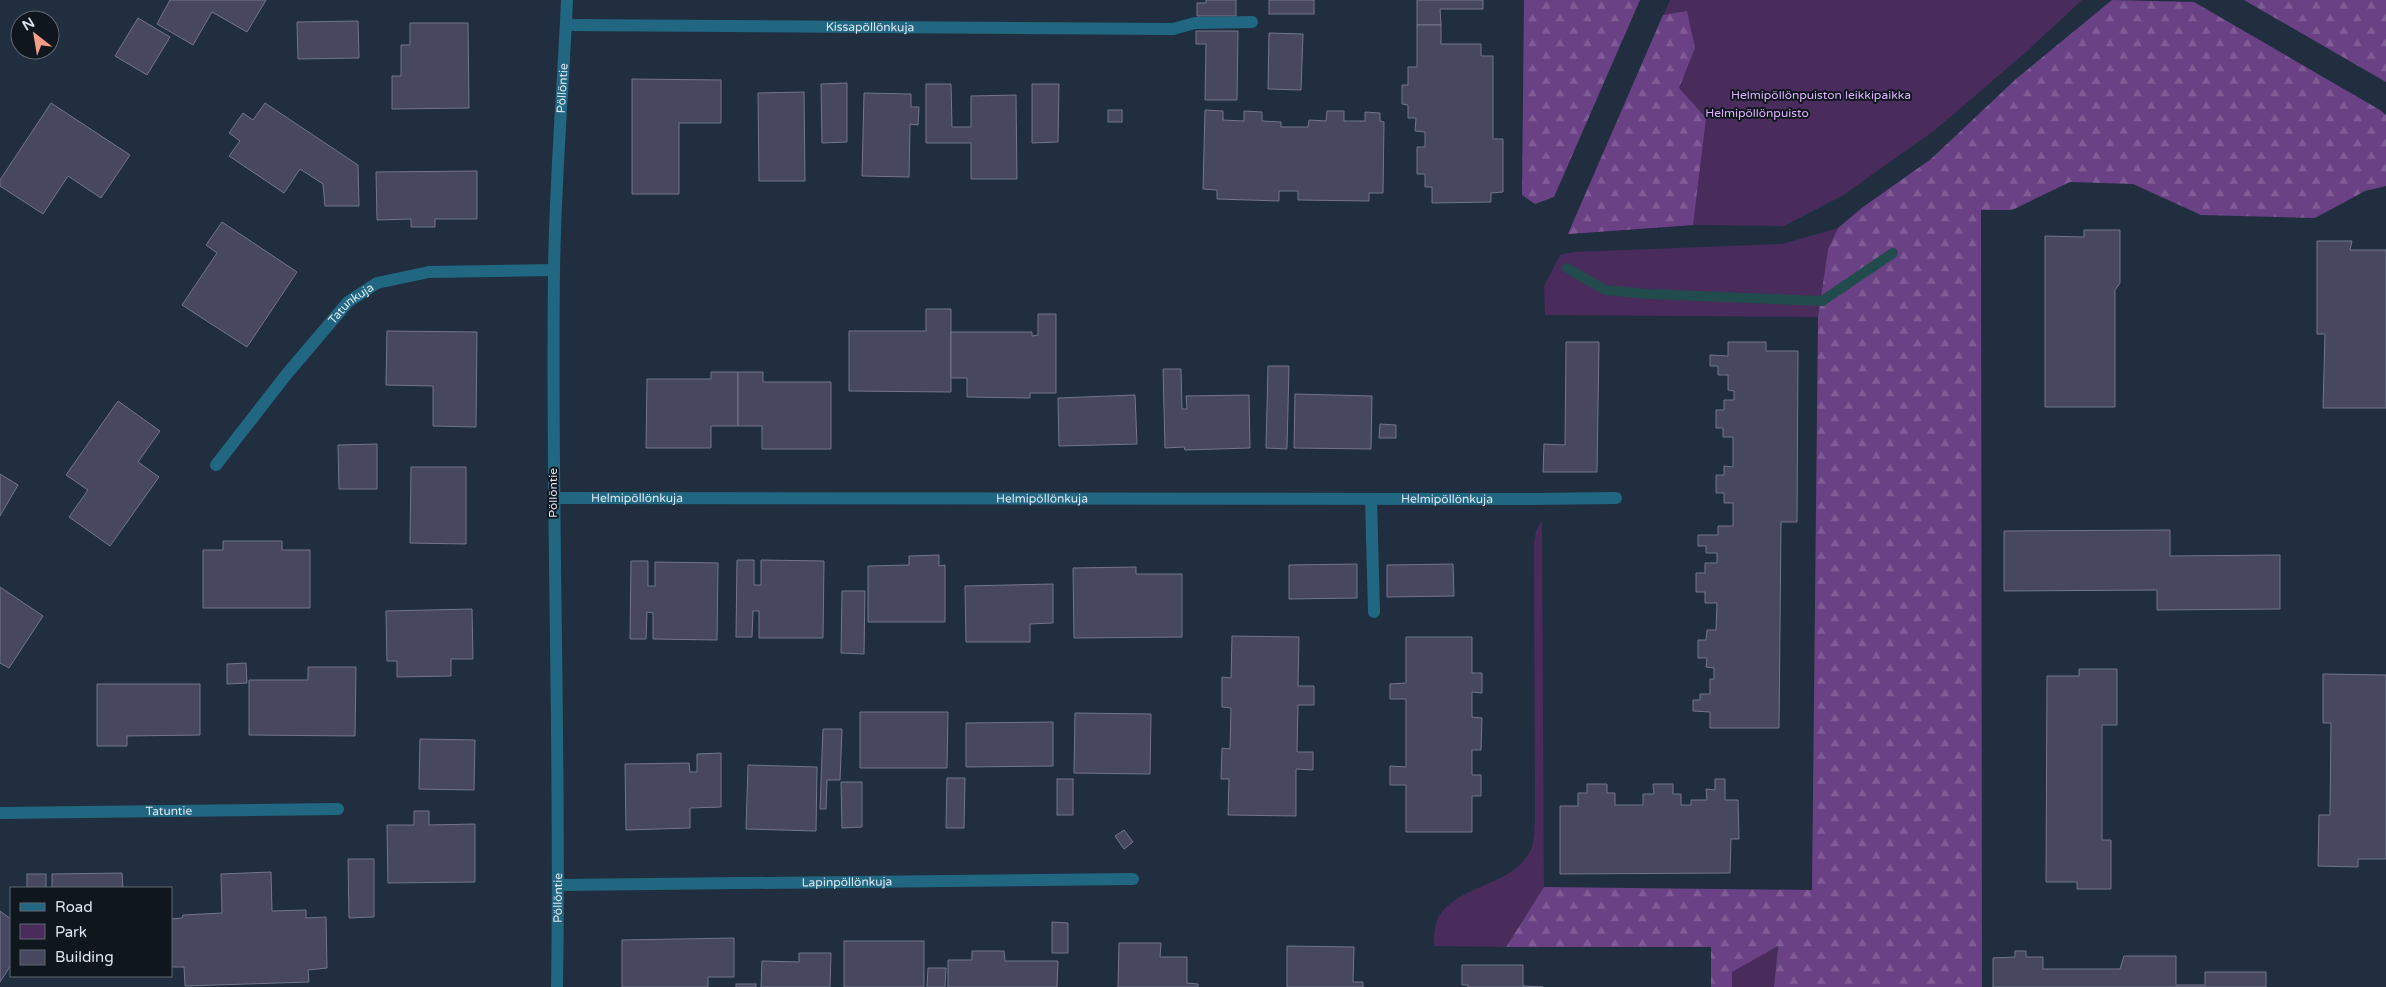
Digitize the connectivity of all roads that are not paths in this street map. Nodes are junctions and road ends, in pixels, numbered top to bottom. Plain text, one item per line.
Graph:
1 (567, 0) edge
2 (1252, 22) dead end
3 (566, 25) junction
4 (554, 270) junction
5 (216, 465) dead end
6 (553, 498) junction
7 (1616, 498) dead end
8 (1371, 499) junction
9 (1374, 612) dead end
10 (338, 809) dead end
11 (0, 812) edge
12 (1133, 879) dead end
13 (559, 884) junction
14 (557, 987) edge

1 - 3 street, Pöllöntie
2 - 3 street, Kissapöllönkuja
3 - 4 street, Pöllöntie
4 - 5 street, Tatunkuja
4 - 6 street, Pöllöntie
6 - 8 street, Helmipöllönkuja
6 - 13 street, Pöllöntie
7 - 8 street, Helmipöllönkuja
8 - 9 street
10 - 11 street, Tatuntie
12 - 13 street, Lapinpöllönkuja
13 - 14 street, Pöllöntie

